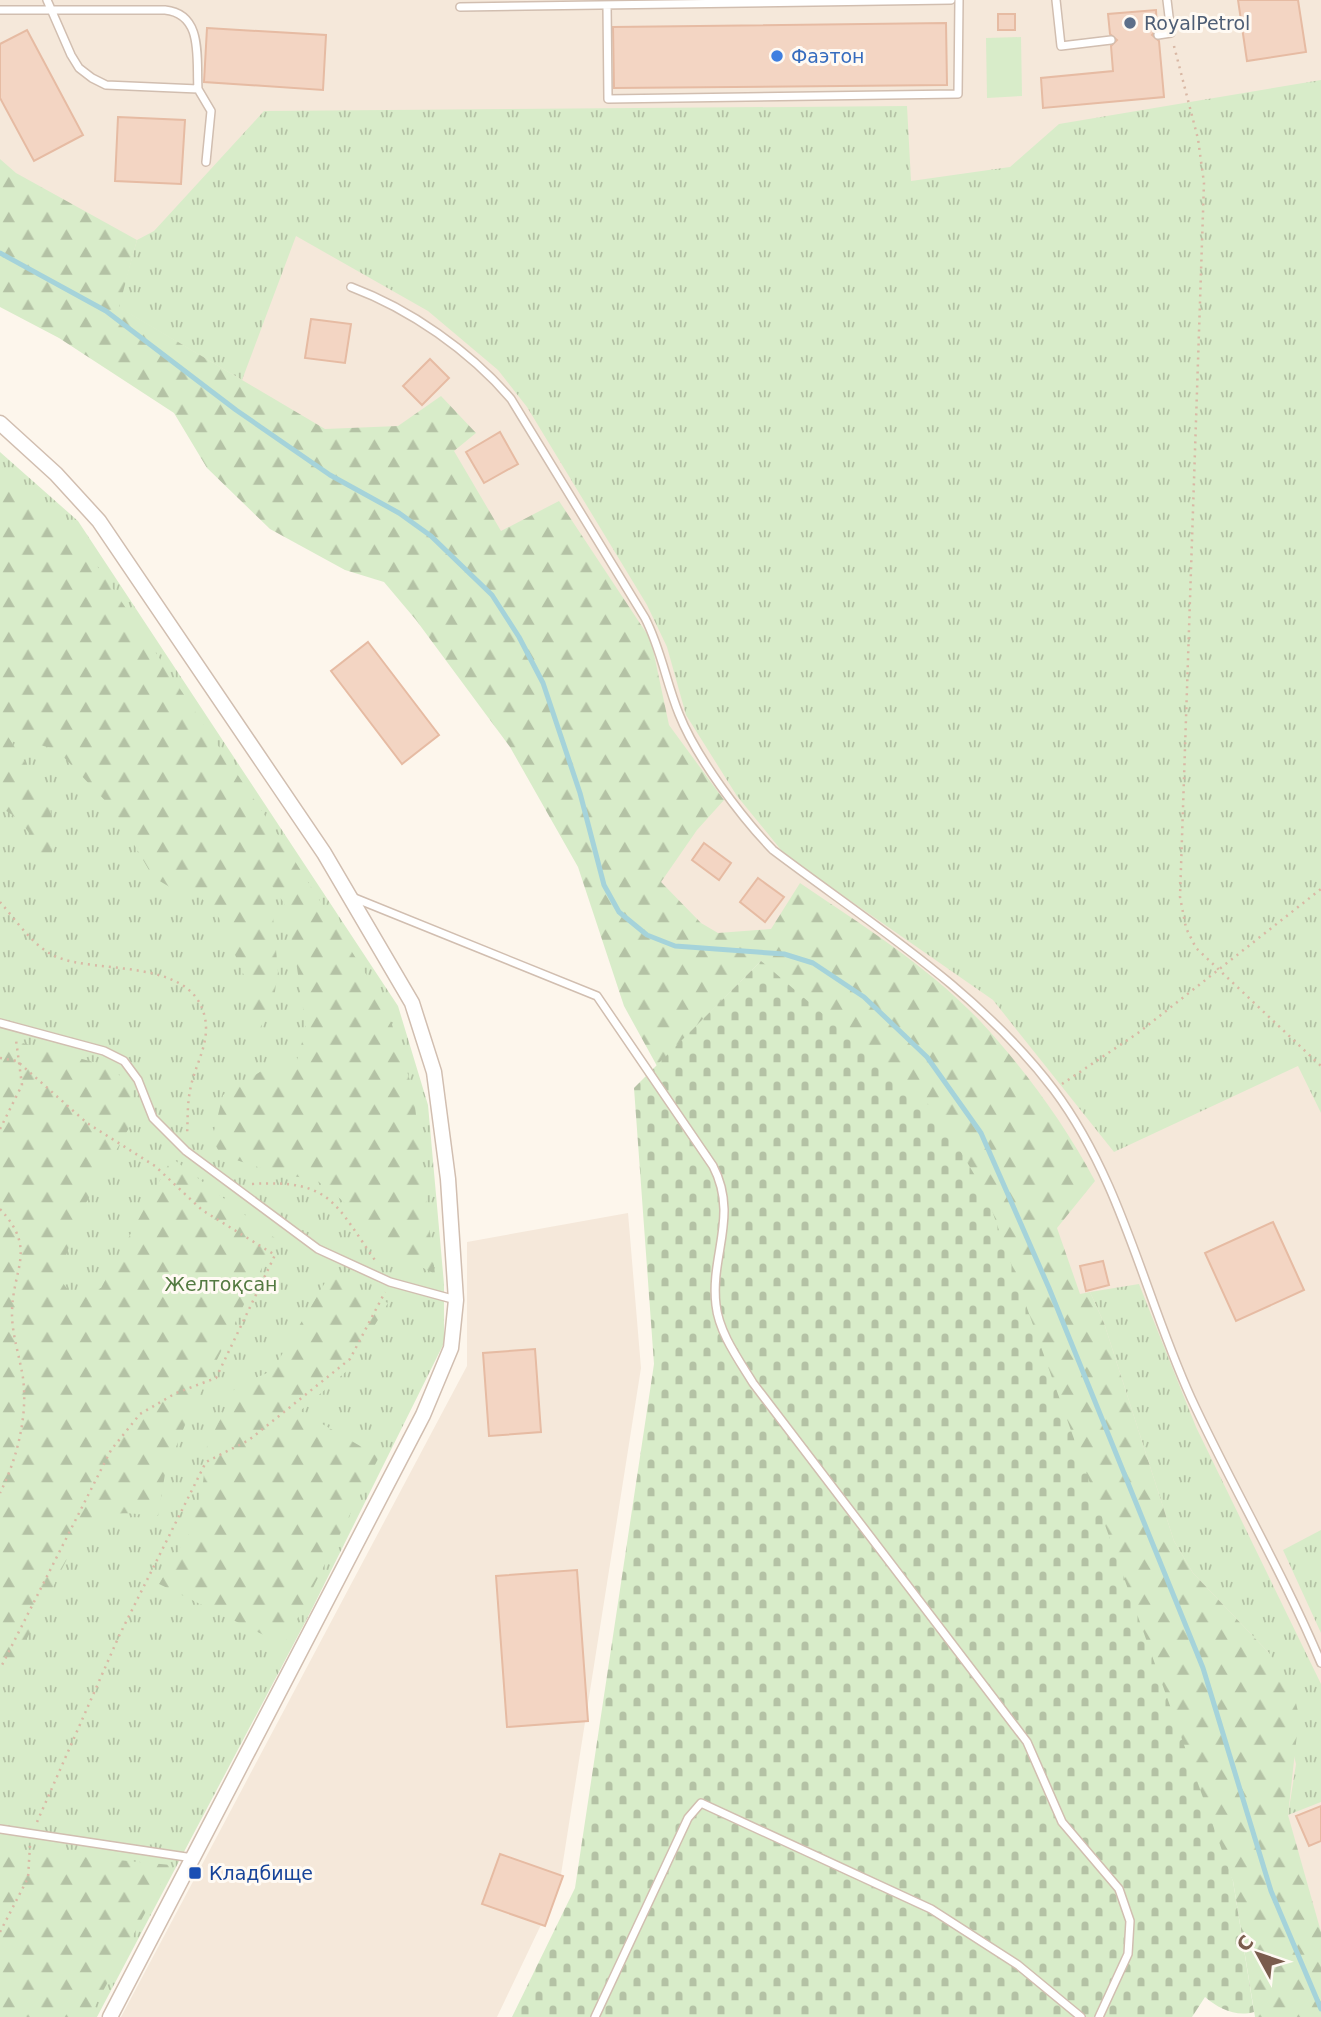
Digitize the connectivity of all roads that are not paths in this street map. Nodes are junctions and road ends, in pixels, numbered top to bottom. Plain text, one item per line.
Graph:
1 (951, 0) edge
2 (959, 0) edge
3 (1056, 0) edge
4 (1167, 0) edge
5 (48, 4) edge
6 (607, 5) junction
7 (460, 7) dead end
8 (0, 10) edge
9 (1158, 35) dead end
10 (1111, 40) dead end
11 (198, 89) junction
12 (206, 162) dead end
13 (351, 287) dead end
14 (0, 423) edge
15 (348, 895) junction
16 (0, 1023) edge
17 (456, 1300) junction
18 (1321, 1663) edge
19 (0, 1829) edge
20 (194, 1858) junction
21 (110, 2017) edge
22 (595, 2017) edge
23 (1080, 2017) edge
24 (1099, 2017) edge

1 - 6 lane
2 - 6 lane
3 - 10 lane
4 - 9 lane
5 - 8 lane
5 - 11 lane
5 - 11 lane
6 - 7 lane
11 - 12 lane
13 - 18 lane
14 - 15 street
15 - 17 street
15 - 24 lane
16 - 17 lane
17 - 20 street
19 - 20 lane
20 - 21 street
22 - 23 lane

